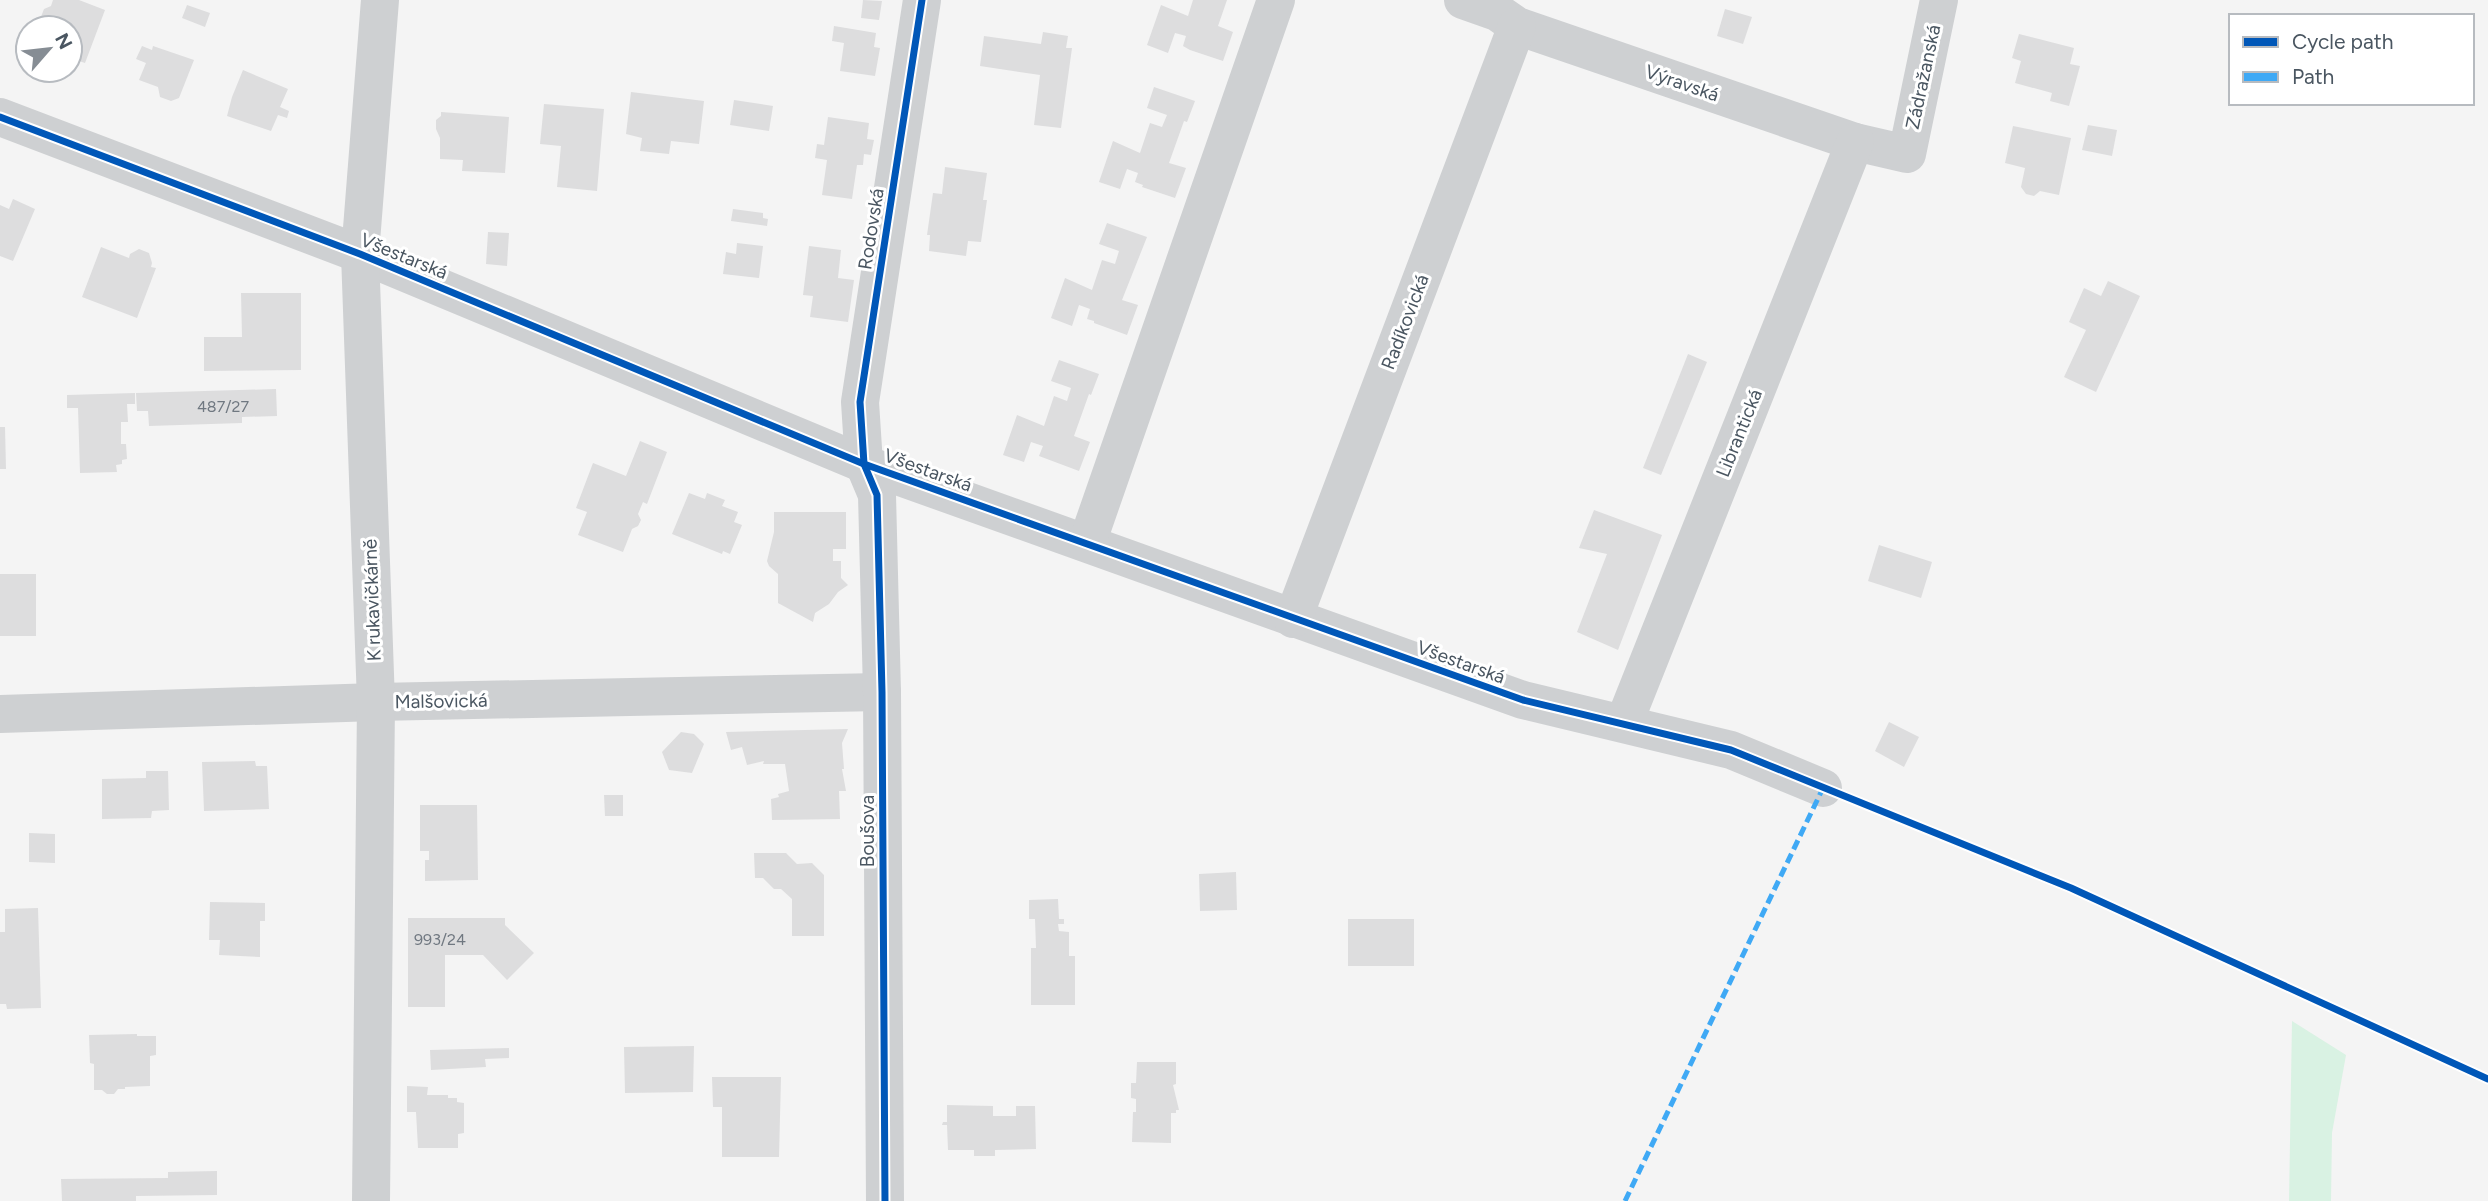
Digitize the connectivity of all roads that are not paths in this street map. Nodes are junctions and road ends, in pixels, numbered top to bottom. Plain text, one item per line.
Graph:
1 (380, 0) edge
2 (922, 0) edge
3 (1276, 0) edge
4 (1939, 0) edge
5 (1493, 9) edge
6 (0, 117) edge
7 (1855, 142) junction
8 (1907, 154) joint
9 (360, 254) junction
10 (864, 464) junction
11 (1087, 543) junction
12 (1293, 618) junction
13 (882, 692) junction
14 (376, 702) junction
15 (0, 714) edge
16 (1624, 723) junction
17 (1823, 788) dead end
18 (372, 1201) edge
19 (885, 1201) edge

1 - 9 street, K rukavičkárně
2 - 10 street, Rodovská
3 - 11 street
4 - 8 street, Zádražanská
5 - 7 street, Výravská
5 - 12 street, Radíkovická
6 - 9 street, Všestarská
7 - 8 street, Výravská
7 - 16 street, Librantická
9 - 10 street, Všestarská
9 - 14 street, K rukavičkárně
10 - 11 street, Všestarská
10 - 13 street, Boušova
11 - 12 street, Všestarská
12 - 16 street, Všestarská
13 - 14 street, Malšovická
13 - 19 street, Boušova
14 - 15 street, Malšovická
14 - 18 street, K rukavičkárně
16 - 17 street, Všestarská

